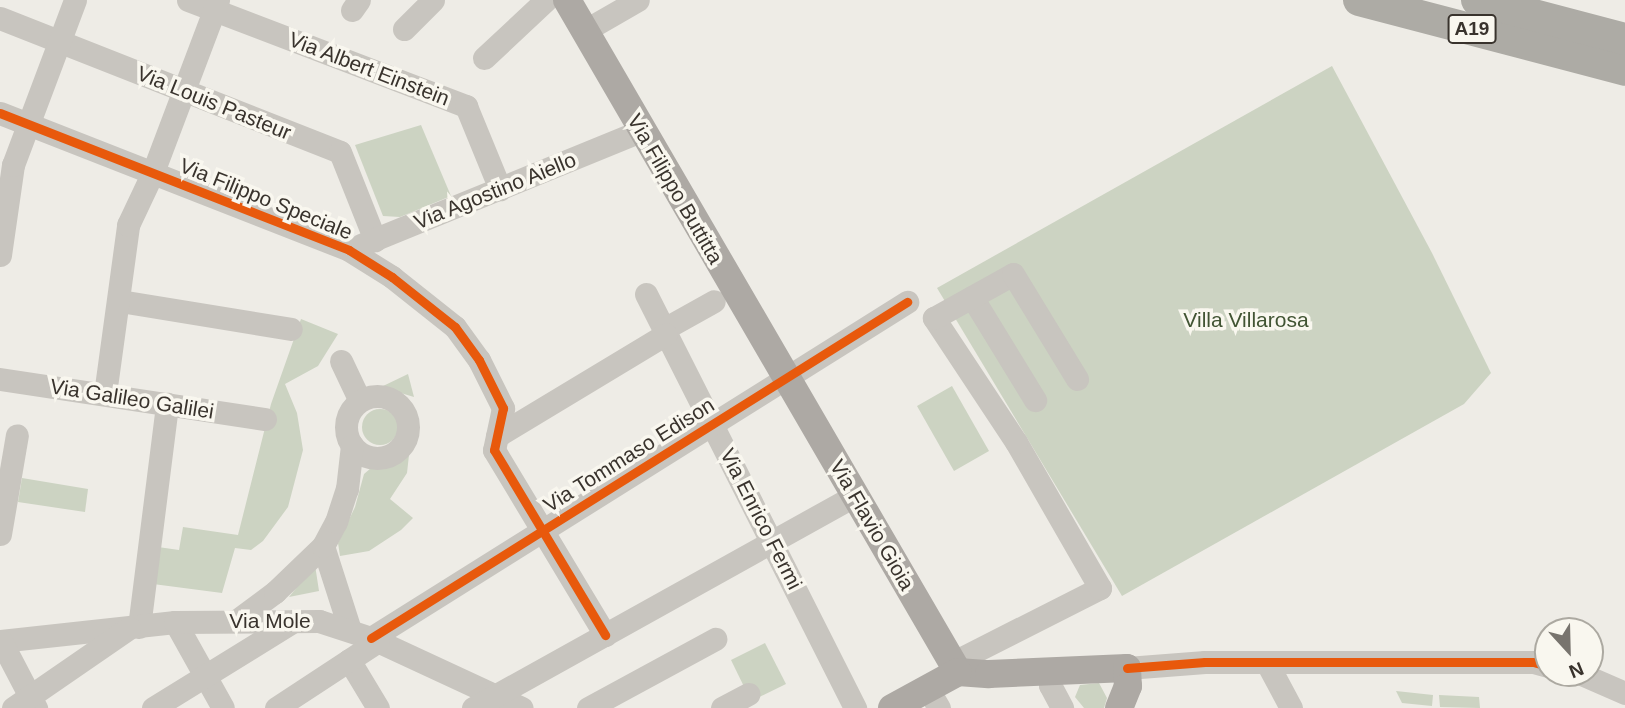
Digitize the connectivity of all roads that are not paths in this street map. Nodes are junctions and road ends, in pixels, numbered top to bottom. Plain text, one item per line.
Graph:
1 (75, 0) edge
2 (188, 0) edge
3 (433, 0) edge
4 (546, 0) edge
5 (567, 0) edge
6 (638, 0) edge
7 (1359, 0) edge
8 (1477, 0) edge
9 (216, 5) edge
10 (0, 18) edge
11 (404, 29) dead end
12 (584, 31) junction
13 (60, 39) junction
14 (1625, 39) edge
15 (484, 58) dead end
16 (1625, 70) edge
17 (185, 93) junction
18 (0, 113) edge
19 (29, 124) junction
20 (640, 131) junction
21 (153, 173) junction
22 (500, 189) junction
23 (375, 240) junction
24 (349, 250) junction
25 (0, 255) edge
26 (646, 294) dead end
27 (972, 297) junction
28 (120, 301) junction
29 (715, 301) dead end
30 (907, 302) dead end
31 (291, 330) dead end
32 (665, 332) junction
33 (341, 361) dead end
34 (785, 377) junction
35 (0, 379) edge
36 (1076, 379) dead end
37 (105, 394) junction
38 (1035, 400) dead end
39 (360, 401) junction
40 (167, 404) junction
41 (265, 419) dead end
42 (712, 424) junction
43 (17, 435) dead end
44 (495, 443) junction
45 (352, 444) junction
46 (855, 495) junction
47 (542, 530) junction
48 (0, 534) edge
49 (773, 541) junction
50 (323, 546) junction
51 (236, 621) junction
52 (294, 621) junction
53 (175, 622) junction
54 (134, 627) junction
55 (605, 635) junction
56 (366, 636) junction
57 (716, 639) dead end
58 (0, 641) edge
59 (349, 660) junction
60 (1534, 662) edge
61 (1267, 663) junction
62 (955, 668) junction
63 (1127, 668) junction
64 (1049, 672) junction
65 (205, 676) junction
66 (1604, 684) edge
67 (1625, 693) edge
68 (748, 694) dead end
69 (495, 696) junction
70 (934, 698) edge
71 (26, 704) edge
72 (153, 708) edge
73 (223, 708) edge
74 (276, 708) edge
75 (379, 708) edge
76 (473, 708) edge
77 (522, 708) edge
78 (589, 708) edge
79 (722, 708) edge
80 (855, 708) edge
81 (892, 708) edge
82 (1062, 708) edge
83 (1119, 708) edge
84 (1291, 708) edge

1 - 13 street
2 - 9 street, Via Albert Einstein
3 - 11 street
4 - 15 street
5 - 12 main road, Via Filippo Buttitta
6 - 12 street
7 - 16 highway, A19
8 - 14 highway, A19
9 - 17 street
9 - 22 street, Via Albert Einstein
10 - 13 street, Via Louis Pasteur
12 - 20 main road, Via Filippo Buttitta
13 - 17 street, Via Louis Pasteur
13 - 19 street
17 - 21 street
17 - 23 street, Via Louis Pasteur
18 - 19 street, Via Filippo Speciale
19 - 21 street, Via Filippo Speciale
19 - 25 street
20 - 22 street, Via Agostino Aiello
20 - 34 main road, Via Filippo Buttitta
21 - 24 street, Via Filippo Speciale
21 - 28 street
22 - 23 street, Via Agostino Aiello
23 - 24 street, Via Agostino Aiello
24 - 44 street, Via Filippo Speciale
26 - 32 street, Via Enrico Fermi
27 - 36 street
27 - 38 street
27 - 62 street
28 - 31 street
28 - 37 street
29 - 32 street
30 - 34 street, Via Tommaso Edison
32 - 42 street, Via Enrico Fermi
32 - 44 street
33 - 39 street
34 - 42 street, Via Tommaso Edison
34 - 46 main road, Via Flavio Gioia
35 - 37 street, Via Galileo Galilei
37 - 40 street, Via Galileo Galilei
39 - 45 street
39 - 45 street
40 - 41 street, Via Galileo Galilei
40 - 54 street
42 - 47 street, Via Tommaso Edison
42 - 49 street, Via Enrico Fermi
43 - 48 street
44 - 47 street
45 - 50 street
46 - 49 street
46 - 62 main road, Via Flavio Gioia
47 - 55 street
47 - 56 street, Via Tommaso Edison
49 - 55 street
49 - 80 street, Via Enrico Fermi
50 - 51 street
50 - 56 street
51 - 52 street, Via Mole
51 - 53 street, Via Mole
52 - 56 street, Via Mole
52 - 65 street
53 - 54 street, Via Mole
53 - 65 street
54 - 58 street, Via Mole
54 - 71 street
55 - 69 street
56 - 59 street, Via Tommaso Edison
56 - 69 street, Via Mole
57 - 78 street
58 - 71 street
59 - 74 street, Via Tommaso Edison
59 - 75 street
60 - 61 street
61 - 63 street
61 - 84 street
62 - 64 main road
62 - 70 main road
63 - 64 main road
63 - 83 main road
64 - 82 street
65 - 72 street
65 - 73 street
66 - 67 street
68 - 79 street
69 - 76 street
69 - 77 street, Via Mole
70 - 81 main road

